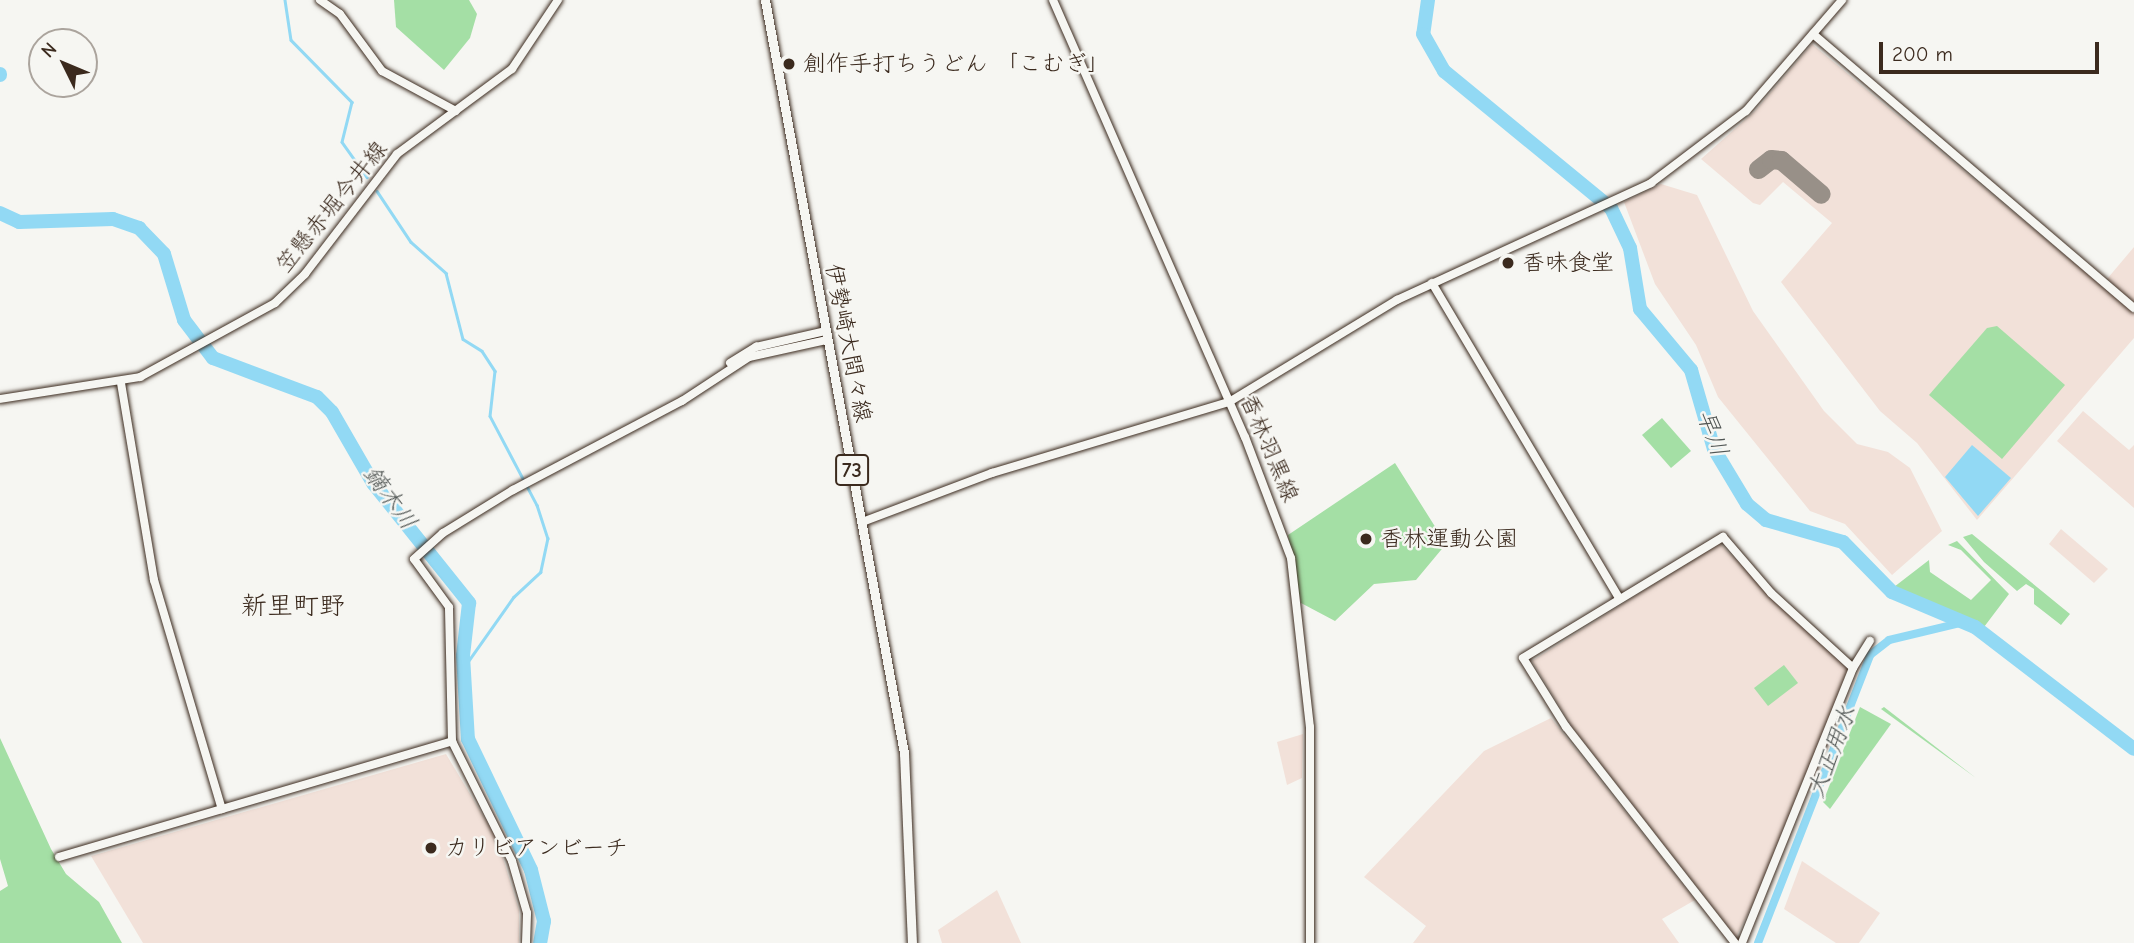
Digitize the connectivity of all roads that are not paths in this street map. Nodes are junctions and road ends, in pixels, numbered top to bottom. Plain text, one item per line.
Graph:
1 (320, 0) edge
2 (558, 0) edge
3 (765, 0) edge
4 (1053, 0) edge
5 (1842, 0) edge
6 (1813, 34) junction
7 (456, 111) junction
8 (1432, 282) junction
9 (2134, 308) edge
10 (827, 335) junction
11 (121, 383) junction
12 (0, 399) edge
13 (1229, 402) junction
14 (862, 522) junction
15 (1619, 598) junction
16 (1870, 641) dead end
17 (1853, 668) junction
18 (452, 741) junction
19 (222, 809) junction
20 (59, 857) dead end
21 (526, 943) edge
22 (912, 943) edge
23 (1310, 943) edge
24 (1735, 943) edge
25 (1742, 943) edge

1 - 7 street
2 - 7 street, 笠懸赤堀今井線
3 - 10 main road, 伊勢崎大間々線 / 73
4 - 13 street, 香林羽黒線
5 - 6 street
6 - 8 street
6 - 9 street
7 - 11 street, 笠懸赤堀今井線
8 - 13 street
8 - 15 street
10 - 14 main road, 伊勢崎大間々線 / 73
10 - 18 street
11 - 12 street, 笠懸赤堀今井線
11 - 19 street
13 - 14 street
13 - 23 street, 香林羽黒線
14 - 22 main road, 伊勢崎大間々線 / 73
15 - 17 street
15 - 24 street
16 - 17 street
17 - 25 street
18 - 19 street
18 - 21 street
19 - 20 street

